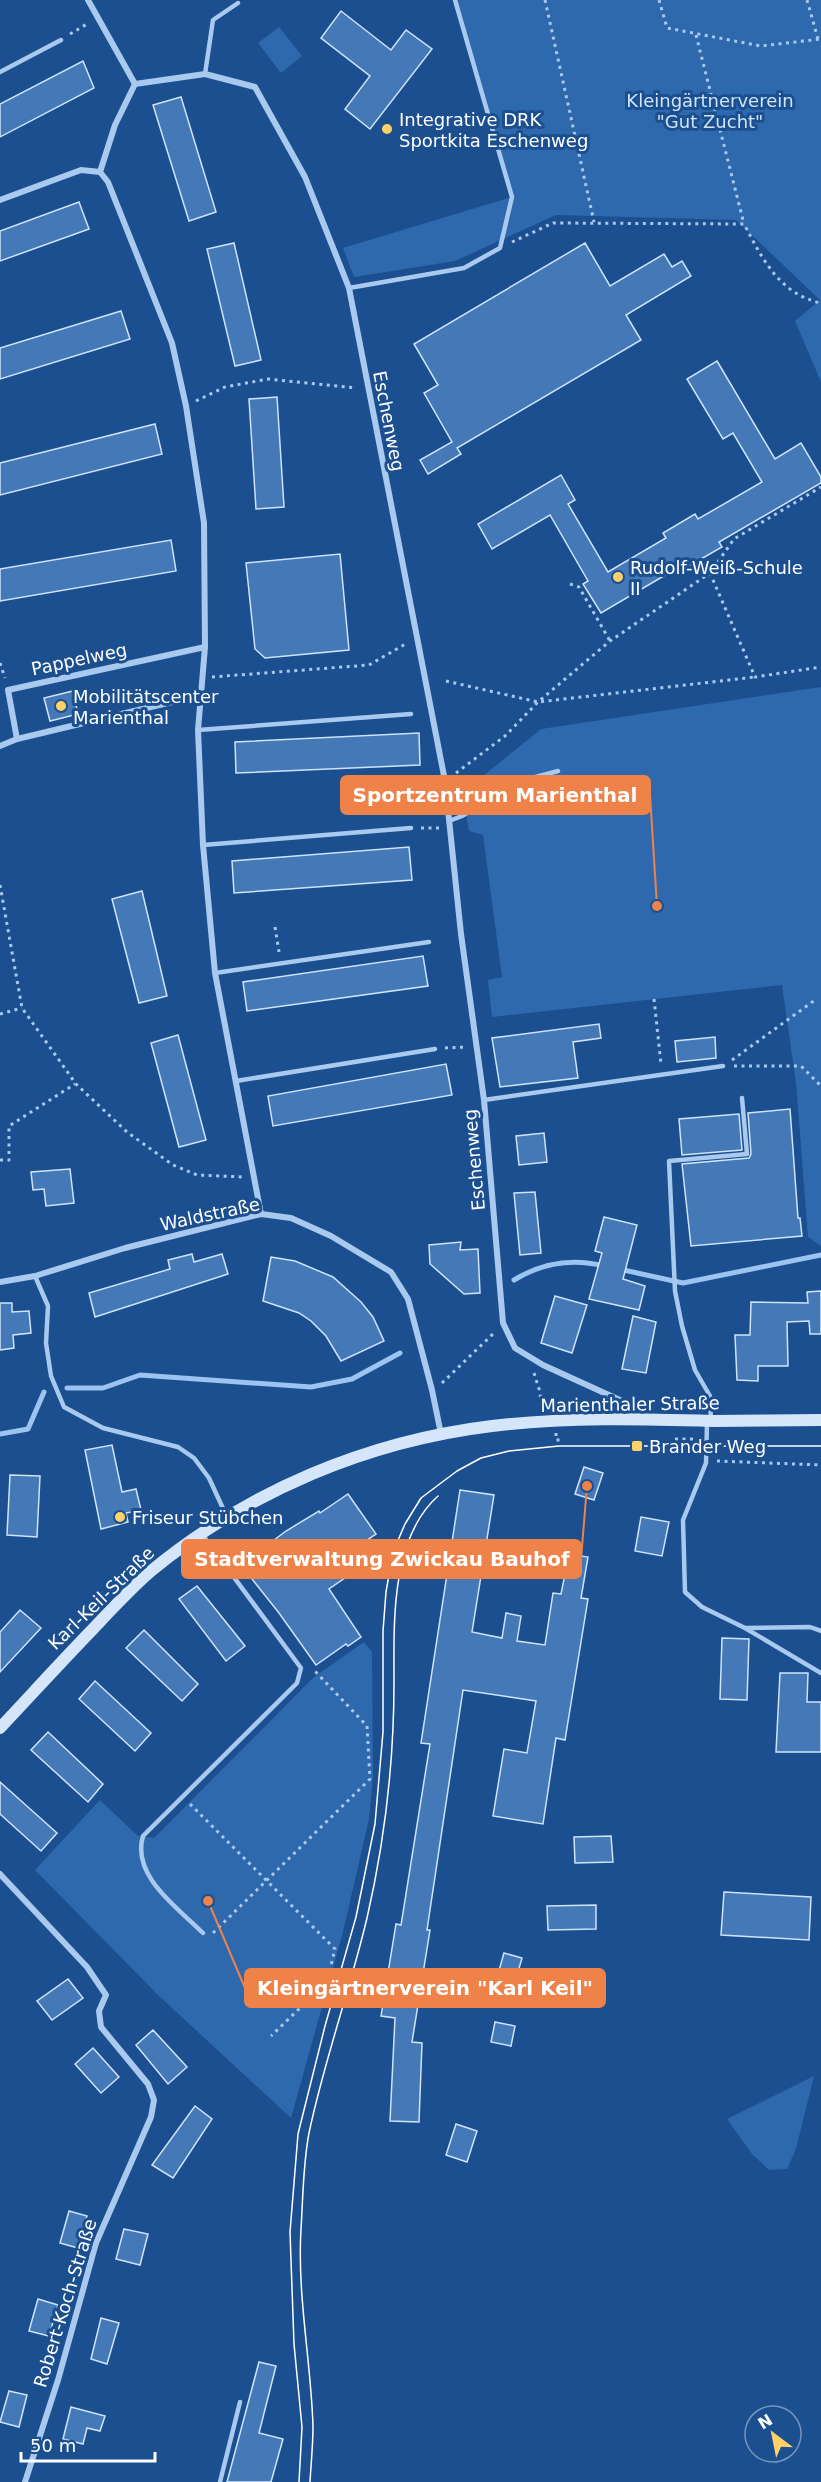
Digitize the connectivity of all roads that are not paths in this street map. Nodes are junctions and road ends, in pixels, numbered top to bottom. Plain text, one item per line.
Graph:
1 (88, 0) edge
2 (455, 0) edge
3 (238, 3) dead end
4 (60, 40) road end
5 (0, 72) edge
6 (205, 74) junction
7 (135, 84) junction
8 (100, 172) junction
9 (0, 200) edge
10 (349, 288) junction
11 (205, 647) junction
12 (201, 696) junction
13 (411, 714) dead end
14 (198, 730) junction
15 (17, 739) junction
16 (0, 746) edge
17 (558, 771) dead end
18 (449, 820) junction
19 (411, 828) road end
20 (203, 844) junction
21 (429, 942) dead end
22 (215, 973) junction
23 (435, 1049) road end
24 (723, 1066) road end
25 (237, 1081) junction
26 (742, 1098) dead end
27 (484, 1100) junction
28 (261, 1214) junction
29 (35, 1276) junction
30 (0, 1282) edge
31 (635, 1418) junction
32 (709, 1420) junction
33 (821, 1420) edge
34 (441, 1434) junction
35 (227, 1517) junction
36 (202, 1534) junction
37 (745, 1628) junction
38 (821, 1631) edge
39 (821, 1673) edge
40 (0, 1728) edge
41 (0, 1874) edge
42 (203, 1934) road end
43 (240, 2402) dead end
44 (25, 2482) edge
45 (219, 2482) edge

1 - 7 street
2 - 10 lane
3 - 6 lane
4 - 5 lane
6 - 7 street, Eschenweg
6 - 10 street, Eschenweg
7 - 8 street
8 - 9 street
8 - 11 street
10 - 18 street, Eschenweg
11 - 12 street
11 - 15 street, Pappelweg
12 - 14 street
12 - 15 street
13 - 14 lane
14 - 20 street
15 - 16 street
17 - 18 lane
18 - 27 street, Eschenweg
19 - 20 lane
20 - 22 street
21 - 22 lane
22 - 25 street
23 - 25 lane
24 - 27 lane
25 - 28 street
26 - 32 lane
27 - 31 street, Eschenweg
28 - 29 street, Waldstraße
28 - 34 street, Waldstraße
29 - 30 street, Waldstraße
29 - 35 lane
31 - 32 main road, Marienthaler Straße
31 - 34 main road, Marienthaler Straße
32 - 33 main road, Marienthaler Straße
32 - 37 lane
34 - 35 main road, Karl-Keil-Straße
35 - 36 main road, Karl-Keil-Straße
36 - 40 main road, Karl-Keil-Straße
36 - 42 lane
37 - 38 lane
37 - 39 lane
41 - 44 street, Robert-Koch-Straße
43 - 45 lane

